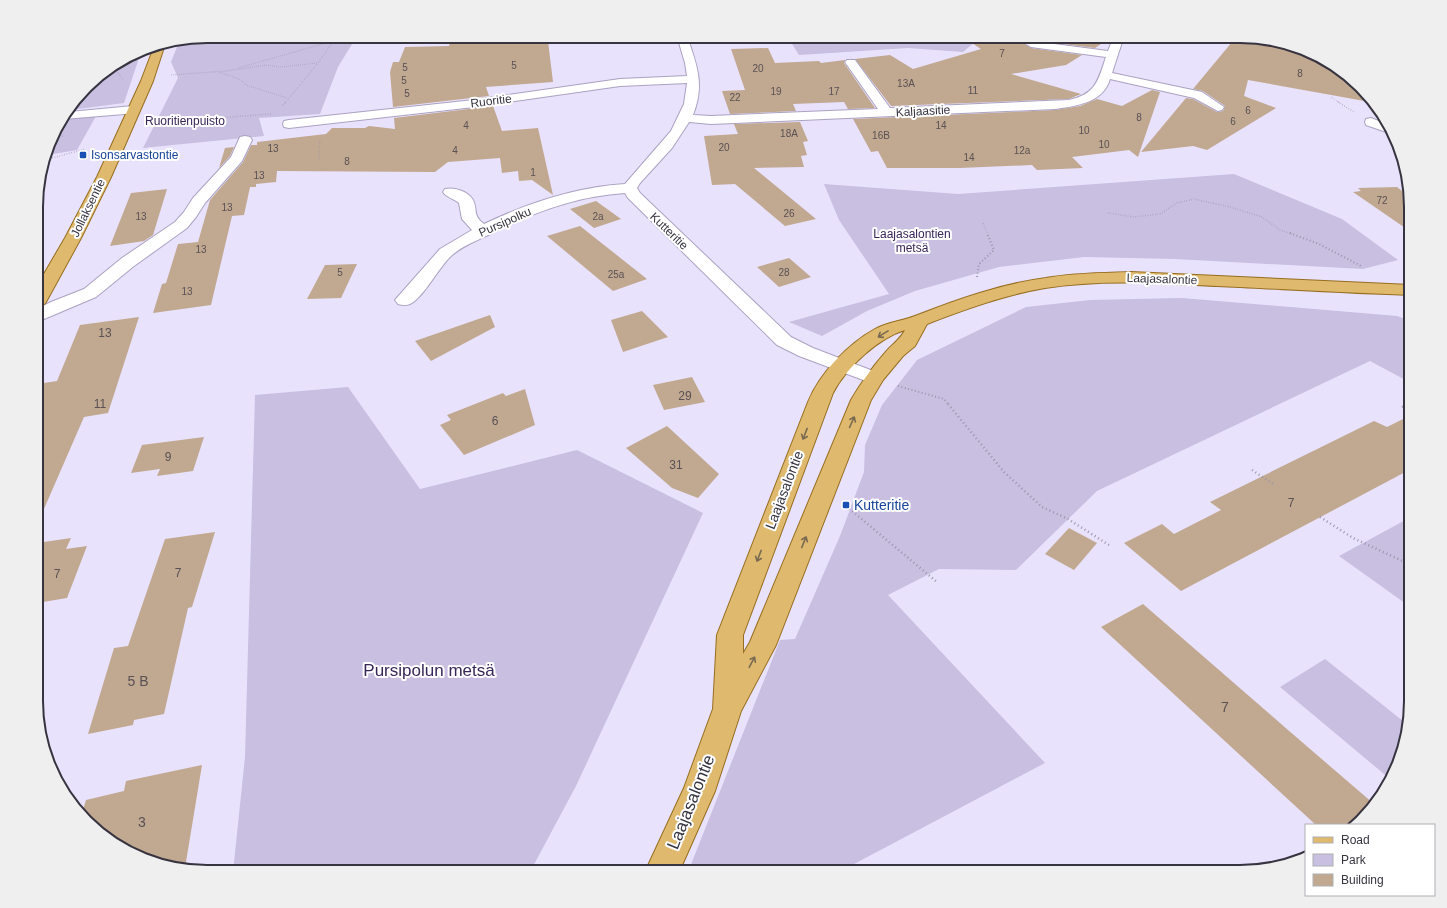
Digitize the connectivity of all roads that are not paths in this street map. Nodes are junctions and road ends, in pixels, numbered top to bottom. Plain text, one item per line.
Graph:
1 (684, 43) edge
2 (1117, 43) edge
3 (1031, 44) dead end
4 (158, 51) edge
5 (1113, 55) junction
6 (851, 62) dead end
7 (1106, 75) junction
8 (693, 79) junction
9 (1218, 107) dead end
10 (133, 110) junction
11 (886, 112) junction
12 (71, 115) edge
13 (686, 118) junction
14 (330, 119) junction
15 (1371, 122) road end
16 (289, 124) road end
17 (1383, 127) edge
18 (320, 134) road end
19 (245, 140) dead end
20 (630, 188) junction
21 (450, 192) dead end
22 (483, 231) junction
23 (1404, 290) edge
24 (43, 291) edge
25 (404, 300) dead end
26 (43, 314) edge
27 (919, 321) junction
28 (844, 367) junction
29 (883, 381) junction
30 (728, 709) junction
31 (665, 865) edge

1 - 8 street
2 - 5 street, Kaljaasitie
3 - 5 street
4 - 10 main road, Jollaksentie
5 - 7 street, Kaljaasitie
6 - 11 street
7 - 9 street
7 - 11 street, Kaljaasitie
8 - 13 street
8 - 14 street, Ruoritie
10 - 12 street
10 - 24 main road, Jollaksentie
11 - 13 street, Kaljaasitie
13 - 20 street
14 - 16 street, Ruoritie
14 - 18 street
15 - 17 street
19 - 26 street
20 - 22 street, Pursipolku
20 - 28 street, Kutteritie
21 - 22 street
22 - 25 street, Pursipolku
23 - 27 main road, Laajasalontie
27 -> 28 main road, Laajasalontie
27 - 29 main road, Laajasalontie
28 - 29 street, Kutteritie
28 -> 30 main road, Laajasalontie
30 -> 29 main road, Laajasalontie
30 - 31 main road, Laajasalontie

